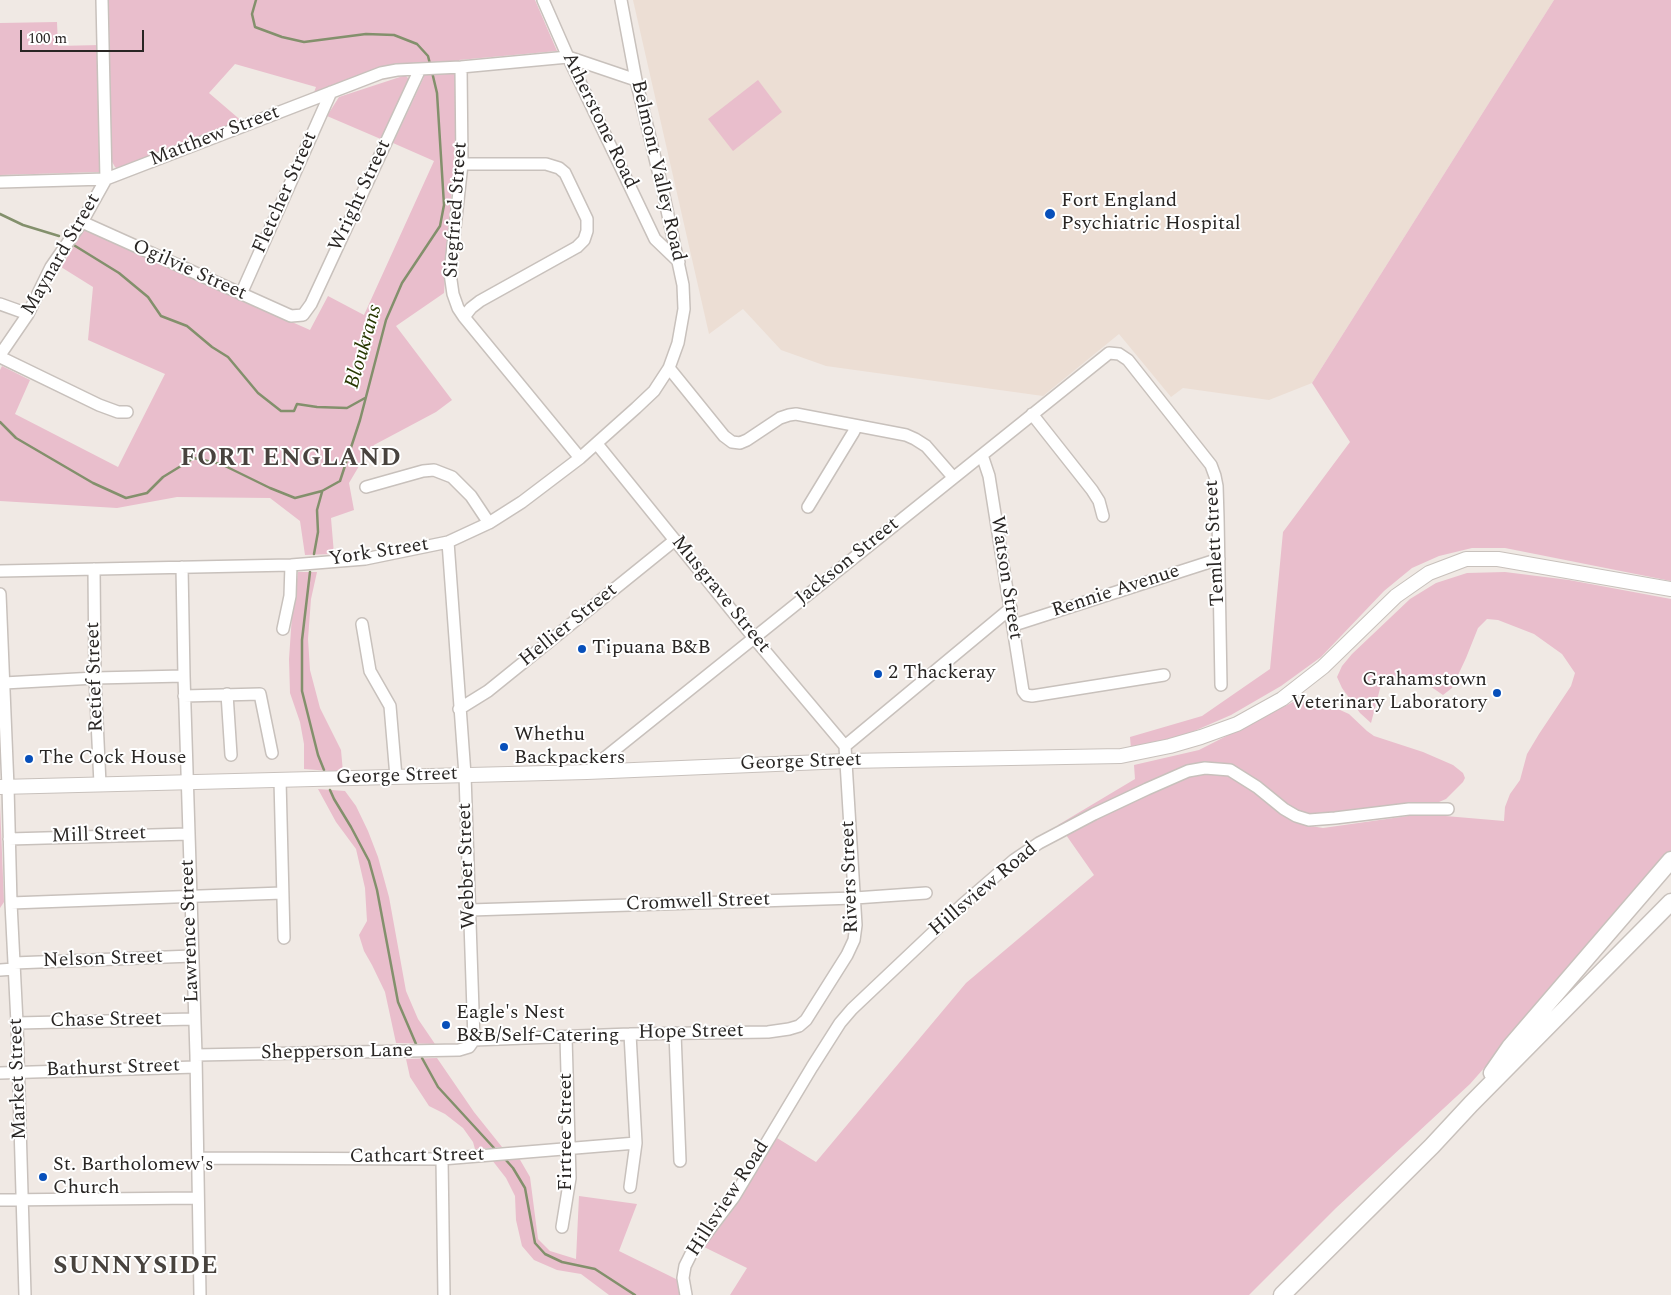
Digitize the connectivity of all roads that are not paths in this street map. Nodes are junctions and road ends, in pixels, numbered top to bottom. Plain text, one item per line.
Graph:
1 (102, 0) edge
2 (542, 0) edge
3 (621, 0) edge
4 (568, 58) junction
5 (461, 67) junction
6 (426, 69) junction
7 (636, 80) junction
8 (332, 92) junction
9 (462, 164) junction
10 (106, 179) junction
11 (0, 182) edge
12 (82, 222) junction
13 (678, 262) junction
14 (241, 294) junction
15 (0, 304) edge
16 (28, 314) junction
17 (297, 317) joint
18 (464, 317) junction
19 (678, 343) joint
20 (1109, 353) joint
21 (0, 356) edge
22 (669, 368) junction
23 (127, 412) dead end
24 (1032, 414) junction
25 (856, 426) junction
26 (597, 444) junction
27 (982, 455) junction
28 (580, 458) junction
29 (953, 477) junction
30 (366, 488) dead end
31 (808, 507) dead end
32 (1103, 516) dead end
33 (489, 523) junction
34 (675, 540) junction
35 (448, 542) junction
36 (1219, 559) junction
37 (291, 565) junction
38 (182, 567) junction
39 (94, 570) junction
40 (0, 571) edge
41 (1671, 589) edge
42 (0, 594) edge
43 (1011, 608) junction
44 (362, 624) dead end
45 (1014, 625) junction
46 (283, 628) dead end
47 (754, 638) junction
48 (1164, 674) dead end
49 (184, 676) junction
50 (95, 678) junction
51 (4, 683) junction
52 (1221, 685) dead end
53 (227, 694) junction
54 (184, 696) junction
55 (459, 709) junction
56 (845, 746) junction
57 (272, 753) dead end
58 (231, 755) dead end
59 (846, 761) junction
60 (587, 772) junction
61 (465, 775) junction
62 (396, 777) junction
63 (280, 780) junction
64 (188, 782) junction
65 (100, 784) junction
66 (4, 787) edge
67 (1448, 809) dead end
68 (188, 834) junction
69 (9, 839) junction
70 (1671, 860) edge
71 (282, 893) junction
72 (926, 893) dead end
73 (190, 896) junction
74 (855, 898) junction
75 (1671, 902) edge
76 (11, 903) junction
77 (470, 910) junction
78 (1671, 917) edge
79 (0, 920) edge
80 (12, 920) junction
81 (284, 938) dead end
82 (192, 956) junction
83 (14, 966) junction
84 (0, 970) edge
85 (194, 1019) junction
86 (17, 1023) junction
87 (1551, 1024) junction
88 (789, 1029) joint
89 (675, 1033) junction
90 (630, 1034) junction
91 (566, 1037) junction
92 (474, 1040) junction
93 (196, 1061) junction
94 (19, 1072) junction
95 (0, 1073) edge
96 (1471, 1104) junction
97 (636, 1143) junction
98 (569, 1148) junction
99 (198, 1158) junction
100 (442, 1159) junction
101 (680, 1161) dead end
102 (630, 1186) dead end
103 (198, 1198) junction
104 (0, 1200) edge
105 (23, 1200) junction
106 (562, 1227) dead end
107 (26, 1295) edge
108 (200, 1295) edge
109 (444, 1295) edge
110 (686, 1295) edge
111 (1282, 1295) edge

1 - 10 street
2 - 4 street, Atherstone Road
3 - 7 street, Belmont Valley Road
4 - 5 street, Matthew Street
4 - 7 street, Matthew Street
4 - 13 street, Atherstone Road
5 - 6 street, Matthew Street
5 - 9 street, Siegfried Street
6 - 8 street, Matthew Street
6 - 17 street, Wright Street
7 - 13 street, Belmont Valley Road
8 - 10 street, Matthew Street
8 - 14 street, Fletcher Street
9 - 18 street, Siegfried Street
9 - 18 street
10 - 11 street, Matthew Street
10 - 12 street, Maynard Street
12 - 14 street, Ogilvie Street
12 - 16 street, Maynard Street
13 - 19 street, Belmont Valley Road
14 - 17 street, Ogilvie Street
15 - 16 street
16 - 21 street, Maynard Street
18 - 28 street, Siegfried Street
19 - 22 street, York Street
20 - 24 street, Jackson Street
20 - 36 street, Temlett Street
21 - 23 street
22 - 25 street
22 - 26 street, York Street
24 - 27 street, Jackson Street
24 - 32 street
25 - 29 street
25 - 31 street
26 - 28 street, York Street
26 - 34 street, Musgrave Street
27 - 29 street, Jackson Street
27 - 43 street, Watson Street
28 - 33 street, York Street
29 - 47 street, Jackson Street
30 - 33 street
33 - 35 street, York Street
34 - 47 street, Musgrave Street
34 - 55 street, Hellier Street
35 - 37 street, York Street
35 - 55 street, Webber Street
36 - 45 street, Rennie Avenue
36 - 52 street, Temlett Street
37 - 38 street, York Street
37 - 46 street
38 - 39 street, York Street
38 - 49 street, Lawrence Street
39 - 40 street, York Street
39 - 50 street, Retief Street
41 - 59 main road, George Street
42 - 51 street, Market Street
43 - 45 street, Watson Street
43 - 56 street
44 - 62 street
45 - 48 street, Watson Street
47 - 56 street, Musgrave Street
47 - 60 street, Jackson Street
49 - 50 street
49 - 54 street, Lawrence Street
50 - 51 street
50 - 65 street, Retief Street
51 - 66 street, Market Street
53 - 54 street
53 - 57 street
53 - 58 street
54 - 64 street, Lawrence Street
55 - 61 street, Webber Street
56 - 59 street, Rivers Street
59 - 60 main road, George Street
59 - 74 street, Rivers Street
60 - 61 main road, George Street
61 - 62 main road, George Street
61 - 77 street, Webber Street
62 - 63 main road, George Street
63 - 64 main road, George Street
63 - 71 street
64 - 65 main road, George Street
64 - 68 street, Lawrence Street
65 - 66 main road, George Street
66 - 69 street, Market Street
67 - 110 street, Hillsview Road
68 - 69 street, Mill Street
68 - 73 street, Lawrence Street
69 - 76 street, Market Street
70 - 96 highway
71 - 73 street
71 - 81 street
72 - 74 street, Cromwell Street
73 - 76 street
73 - 82 street, Lawrence Street
74 - 77 street, Cromwell Street
74 - 88 street, Rivers Street
75 - 87 highway
76 - 80 street, Market Street
77 - 92 street, Webber Street
78 - 87 highway
79 - 80 street
80 - 83 street, Market Street
82 - 83 street, Nelson Street
82 - 85 street, Lawrence Street
83 - 84 street, Nelson Street
83 - 86 street, Market Street
85 - 86 street, Chase Street
85 - 93 street, Lawrence Street
86 - 94 street, Market Street
87 - 96 highway
88 - 89 street, Hope Street
89 - 90 street, Hope Street
89 - 101 street
90 - 91 street, Hope Street
90 - 97 street
91 - 92 street, Hope Street
91 - 98 street, Firtree Street
92 - 93 street, Shepperson Lane
93 - 94 street, Bathurst Street
93 - 99 street, Lawrence Street
94 - 95 street, Bathurst Street
94 - 105 street, Market Street
96 - 111 highway
97 - 98 street, Cathcart Street
97 - 102 street
98 - 100 street, Cathcart Street
98 - 106 street, Firtree Street
99 - 100 street, Cathcart Street
99 - 103 street, Lawrence Street
100 - 109 street
103 - 105 street
103 - 108 street, Lawrence Street
104 - 105 street
105 - 107 street, Market Street

